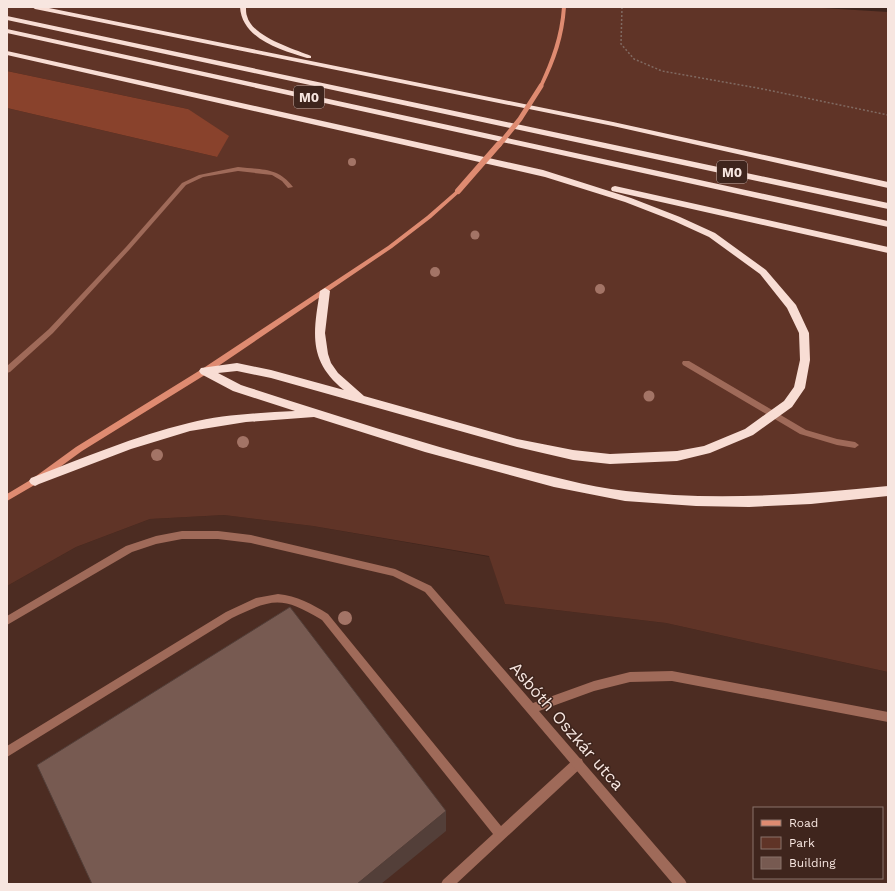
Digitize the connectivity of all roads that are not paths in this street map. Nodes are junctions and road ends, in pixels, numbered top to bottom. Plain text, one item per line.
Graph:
1 (35, 7) edge
2 (243, 7) edge
3 (564, 7) edge
4 (7, 18) edge
5 (7, 31) edge
6 (7, 53) edge
7 (407, 82) junction
8 (543, 174) junction
9 (888, 186) edge
10 (290, 187) dead end
11 (888, 206) edge
12 (888, 224) edge
13 (888, 250) edge
14 (325, 291) junction
15 (686, 363) dead end
16 (7, 370) edge
17 (204, 371) junction
18 (361, 399) junction
19 (321, 414) junction
20 (774, 416) junction
21 (855, 445) dead end
22 (35, 481) junction
23 (888, 491) edge
24 (7, 498) edge
25 (7, 621) edge
26 (531, 709) junction
27 (888, 717) edge
28 (7, 752) edge
29 (578, 763) junction
30 (500, 834) junction
31 (447, 884) edge
32 (681, 884) edge

1 - 7 highway
2 - 7 highway
3 - 14 main road, bridge
4 - 11 highway, M0
5 - 12 highway, M0
6 - 8 highway
7 - 9 highway
8 - 13 highway
8 - 20 highway
10 - 16 street
14 - 17 main road
14 - 18 highway
15 - 20 street
17 - 18 highway
17 - 19 highway
17 - 22 main road
18 - 20 highway
19 - 22 highway
19 - 23 highway
20 - 21 street
22 - 24 main road
25 - 26 street, Asbóth Oszkár utca
26 - 27 street
26 - 29 street, Asbóth Oszkár utca
28 - 30 street
29 - 30 street
29 - 32 street, Asbóth Oszkár utca
30 - 31 street

